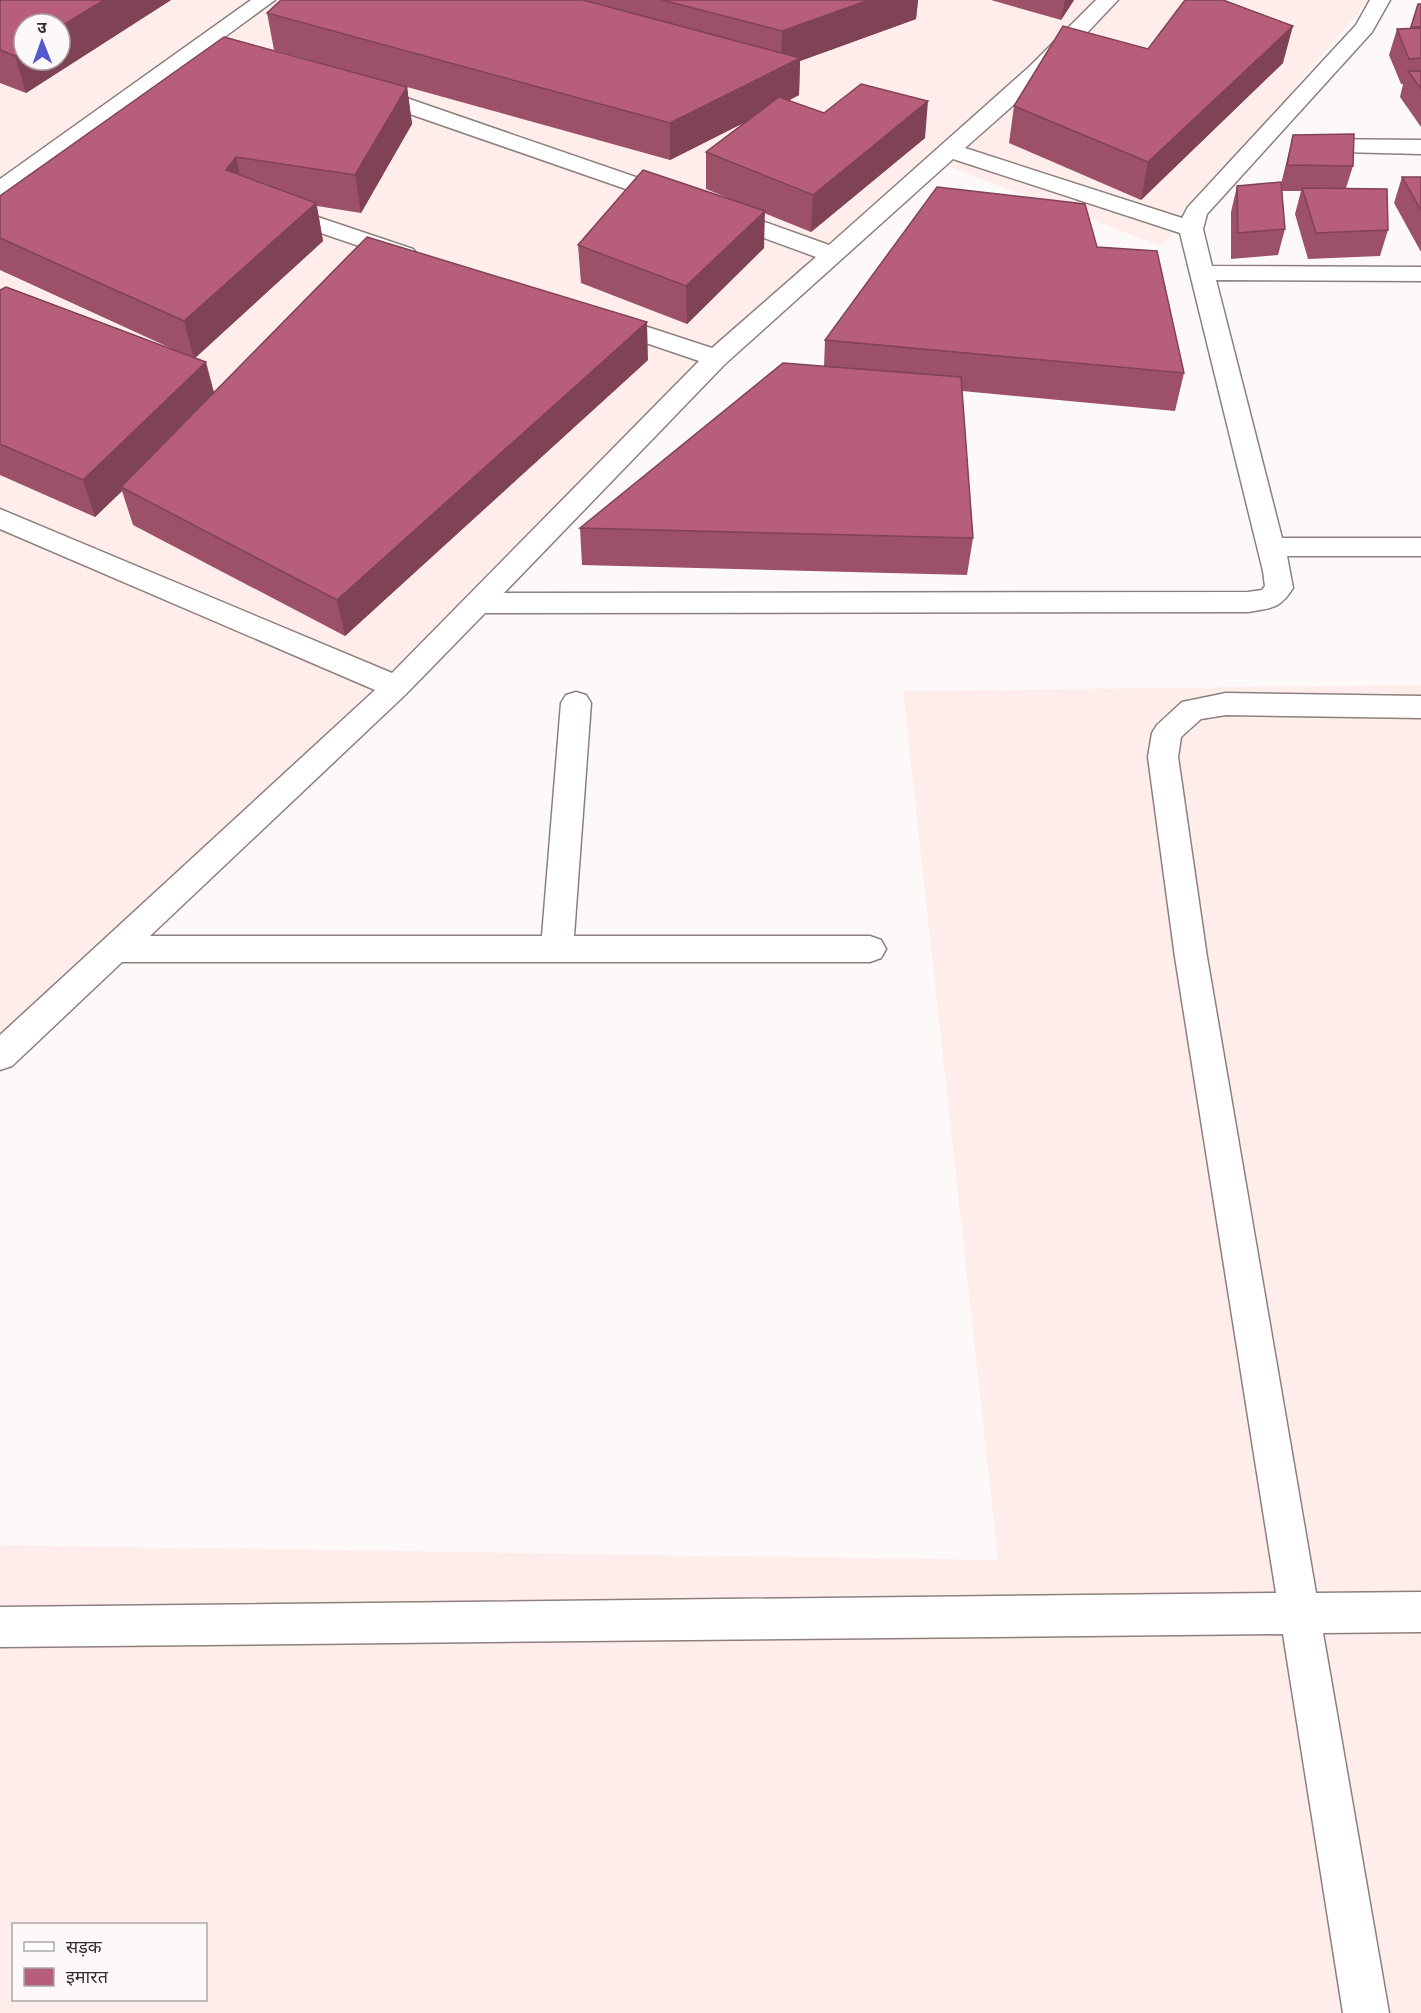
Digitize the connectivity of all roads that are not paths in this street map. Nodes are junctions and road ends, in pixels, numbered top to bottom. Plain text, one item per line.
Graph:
1 (265, 0) edge
2 (1108, 0) edge
3 (1378, 0) edge
4 (351, 86) edge
5 (1258, 146) junction
6 (1421, 147) edge
7 (950, 150) junction
8 (0, 190) edge
9 (288, 214) edge
10 (1191, 230) junction
11 (831, 254) junction
12 (431, 262) edge
13 (1202, 273) junction
14 (1421, 274) edge
15 (584, 314) edge
16 (716, 358) junction
17 (0, 518) edge
18 (1270, 547) junction
19 (1421, 547) edge
20 (480, 603) junction
21 (396, 687) junction
22 (576, 703) dead end
23 (1421, 707) edge
24 (117, 949) junction
25 (870, 949) dead end
26 (557, 950) junction
27 (0, 1056) edge
28 (1300, 1612) junction
29 (1421, 1612) edge
30 (0, 1627) edge
31 (1366, 2013) edge

1 - 8 street
2 - 7 street
3 - 5 street
4 - 11 street
5 - 6 street
5 - 10 street
7 - 10 street
7 - 11 street
9 - 12 street
10 - 13 street
11 - 16 street
13 - 14 street
13 - 18 street
15 - 16 street
16 - 20 street
17 - 21 street
18 - 19 street
18 - 20 street
20 - 21 street
21 - 24 street
22 - 26 street
23 - 28 street
24 - 26 street
24 - 27 street
25 - 26 street
28 - 29 street
28 - 30 street
28 - 31 street

